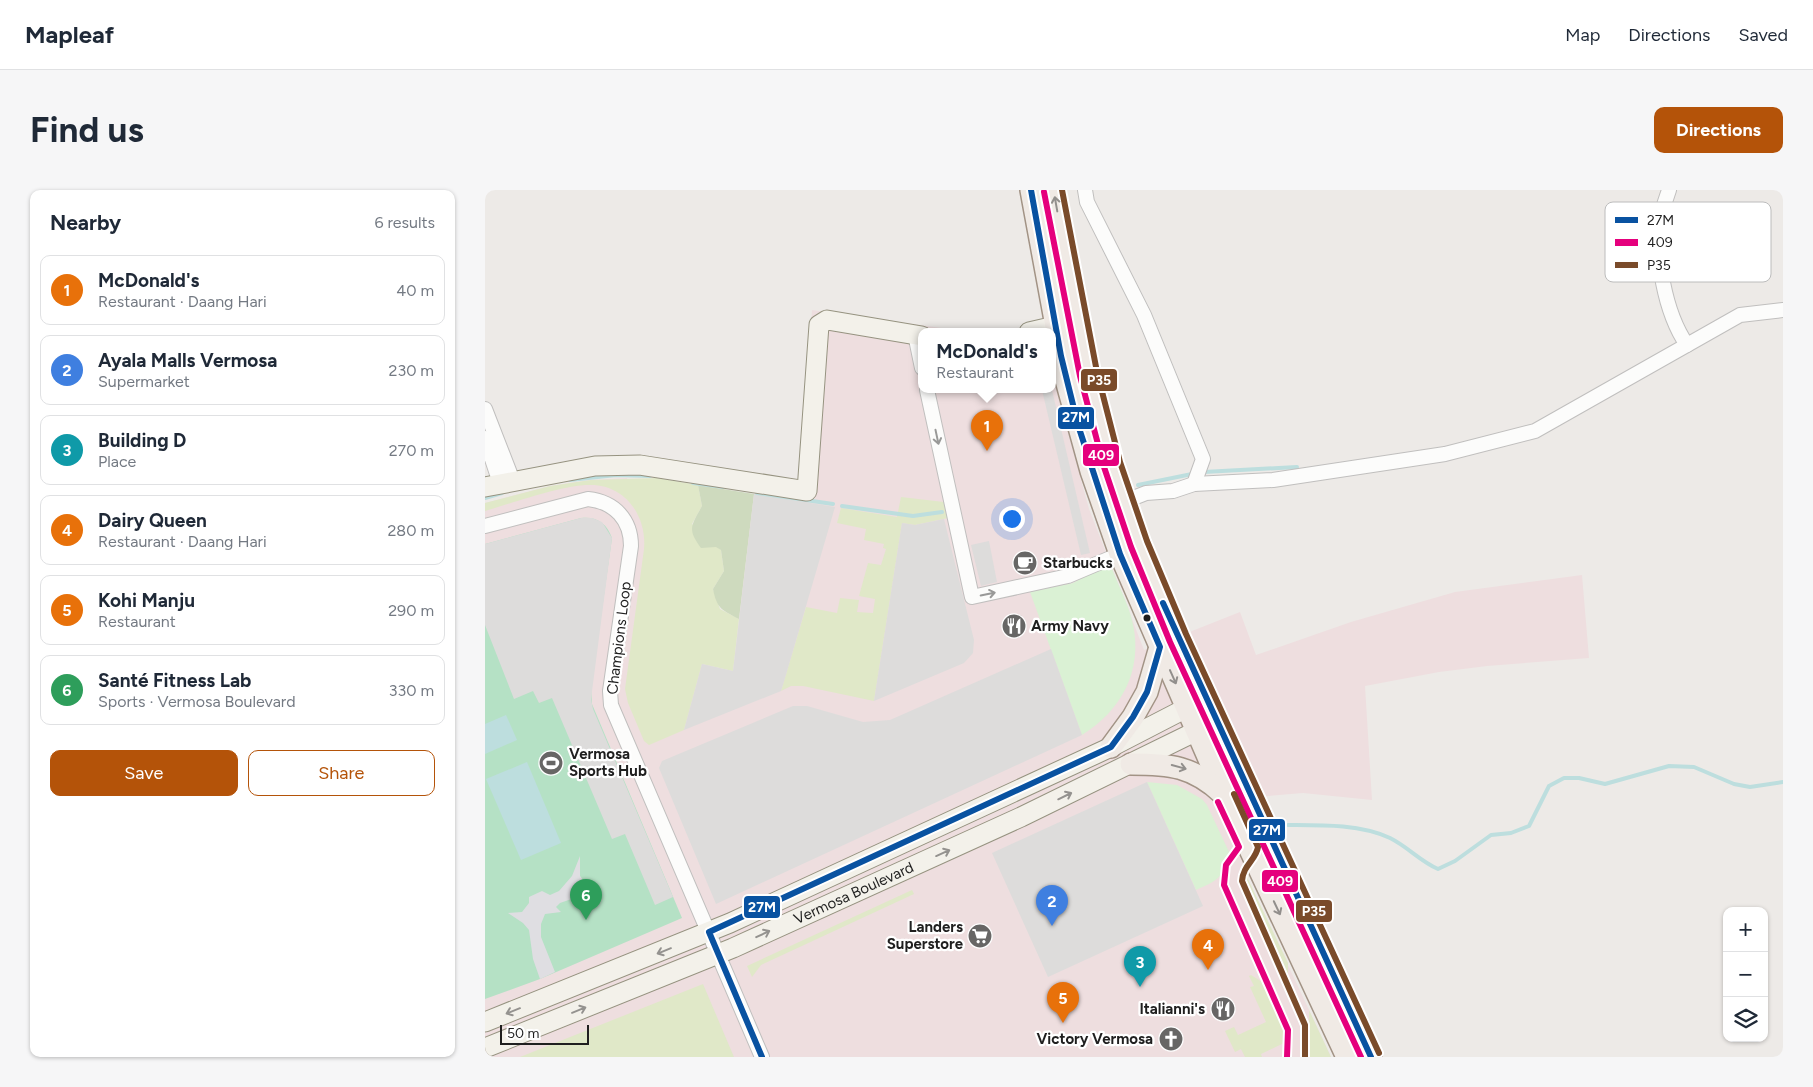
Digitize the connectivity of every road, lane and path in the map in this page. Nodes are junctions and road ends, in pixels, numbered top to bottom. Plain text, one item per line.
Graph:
1 (1031, 190) edge
2 (1053, 190) edge
3 (1085, 190) edge
4 (1669, 190) edge
5 (1665, 202) edge
6 (1665, 282) edge
7 (1783, 310) edge
8 (1077, 321) junction
9 (1056, 326) junction
10 (1047, 328) edge
11 (918, 335) edge
12 (1687, 346) junction
13 (928, 393) edge
14 (485, 409) edge
15 (485, 438) edge
16 (499, 484) edge
17 (1194, 484) junction
18 (1123, 501) junction
19 (1104, 509) junction
20 (485, 526) edge
21 (1120, 554) junction
22 (1160, 647) junction
23 (1205, 698) junction
24 (1186, 708) junction
25 (1216, 722) junction
26 (1197, 731) junction
27 (1111, 747) junction
28 (1131, 764) junction
29 (1225, 796) junction
30 (709, 932) junction
31 (718, 954) junction
32 (485, 1022) edge
33 (485, 1048) edge
34 (762, 1057) edge
35 (1347, 1057) edge
36 (1371, 1057) edge

1 - 9 main road
8 -> 2 main road
3 - 17 street
4 - 5 street
6 - 12 street
7 - 12 street
8 - 9 main road
8 - 18 main road
9 - 10 main road
9 - 19 main road
11 - 16 main road
12 - 17 street
13 -> 21 street
14 - 16 street
15 - 16 street
17 - 18 street
18 - 19 street
18 - 23 main road
19 - 21 main road
20 - 30 street, Champions Loop
21 - 22 main road
22 -> 24 main road
22 - 27 main road
23 - 24 main road, Vermosa Boulevard
23 - 25 main road
24 - 26 main road
24 - 27 main road, Vermosa Boulevard
25 - 26 main road, Vermosa Boulevard
25 - 36 main road
26 - 28 main road, Vermosa Boulevard
26 - 29 main road
27 - 30 main road, Vermosa Boulevard
28 -> 29 main road
31 -> 28 main road, Vermosa Boulevard
29 -> 35 main road
30 - 31 street, Champions Loop
30 -> 32 main road, Vermosa Boulevard
33 -> 31 main road, Vermosa Boulevard
31 - 34 street, Champions Loop

